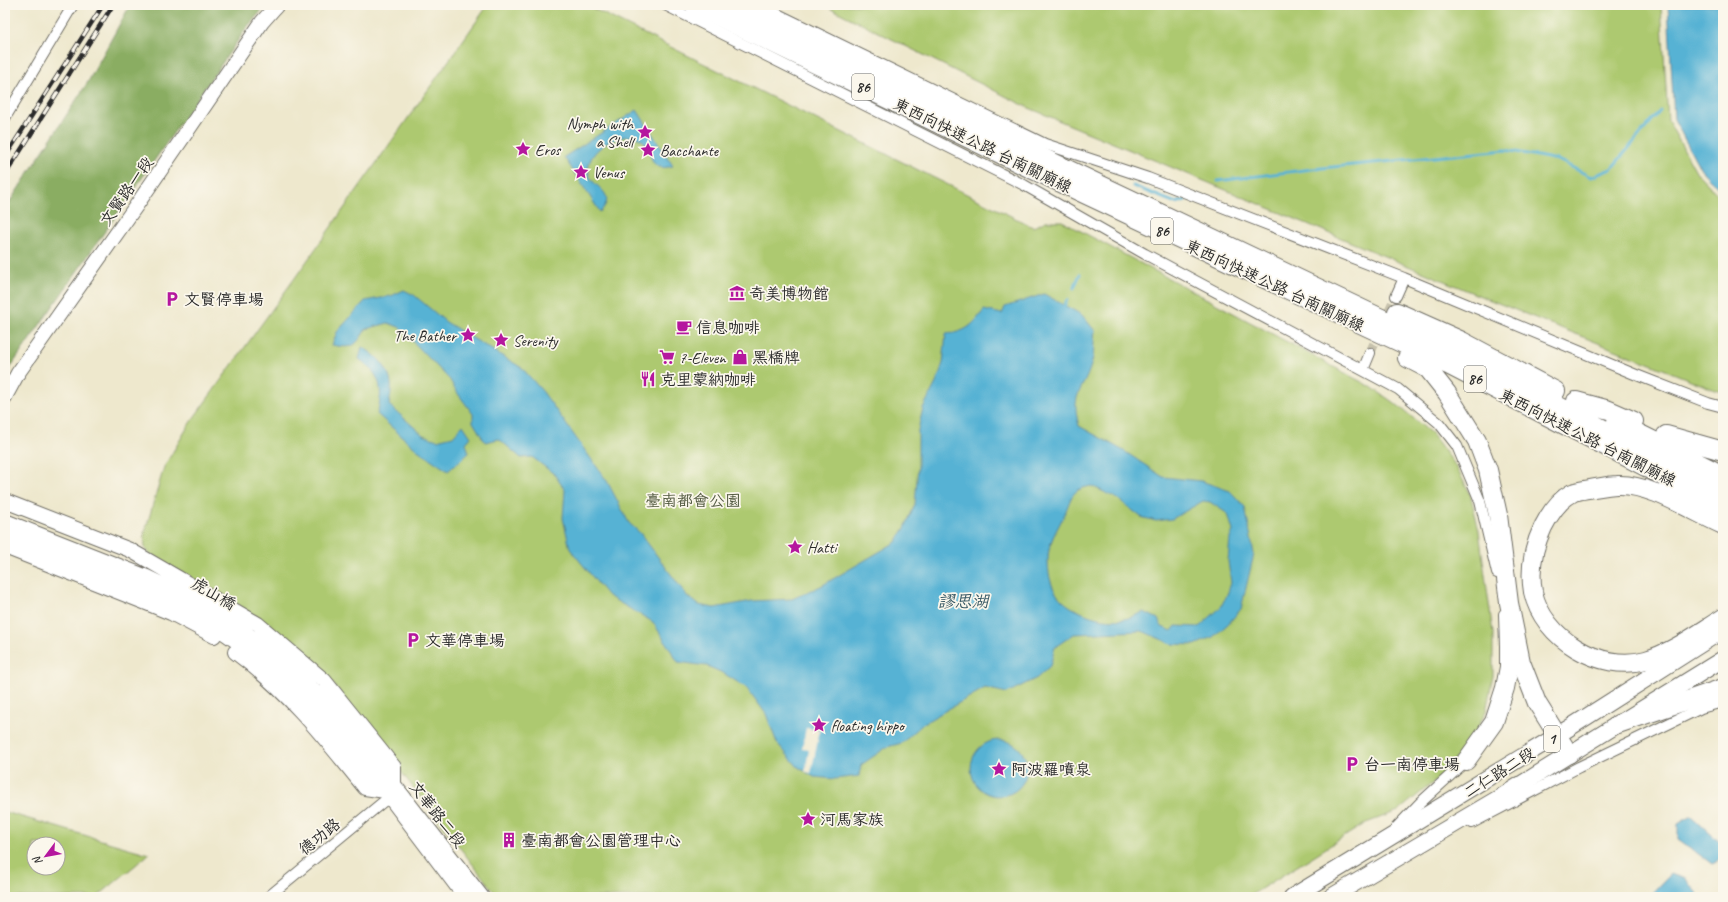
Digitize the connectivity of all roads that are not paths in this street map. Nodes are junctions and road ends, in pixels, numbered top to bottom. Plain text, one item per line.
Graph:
1 (73, 5) edge
2 (277, 5) edge
3 (666, 5) edge
4 (694, 5) edge
5 (731, 5) edge
6 (759, 5) edge
7 (5, 118) edge
8 (1034, 163) junction
9 (1105, 195) junction
10 (1222, 260) junction
11 (1404, 278) junction
12 (1319, 287) junction
13 (1396, 296) tunnel mouth
14 (1370, 353) tunnel mouth
15 (1363, 370) junction
16 (5, 397) edge
17 (1576, 401) junction
18 (1723, 407) edge
19 (1723, 452) edge
20 (1723, 475) edge
21 (1723, 490) edge
22 (5, 501) edge
23 (1723, 507) edge
24 (5, 521) edge
25 (1723, 526) edge
26 (5, 534) edge
27 (5, 547) edge
28 (1509, 603) junction
29 (1723, 618) edge
30 (1723, 630) edge
31 (1723, 660) edge
32 (1723, 688) edge
33 (1723, 702) edge
34 (1618, 724) junction
35 (1558, 736) junction
36 (1569, 754) junction
37 (363, 756) junction
38 (1466, 762) junction
39 (390, 791) junction
40 (1379, 846) junction
41 (268, 897) edge
42 (465, 897) edge
43 (482, 897) edge
44 (1292, 897) edge
45 (1331, 897) edge
46 (1342, 897) edge

1 - 7 street
2 - 16 street, 文賢路一段
3 - 8 street
4 - 8 highway, 東西向快速公路 台南關廟線 / 86
5 - 8 highway, 東西向快速公路 台南關廟線 / 86
6 - 8 street
8 - 9 highway, 東西向快速公路 台南關廟線 / 86
8 - 11 street
8 - 15 street
9 - 10 highway, 東西向快速公路 台南關廟線 / 86
9 - 12 highway, 東西向快速公路 台南關廟線 / 86
10 - 23 highway, 東西向快速公路 台南關廟線 / 86
10 - 28 highway
11 - 13 street
11 - 18 street
12 - 17 highway
12 - 21 highway, 東西向快速公路 台南關廟線 / 86
14 - 15 street
15 - 38 street
17 - 19 highway
17 - 20 highway
22 - 39 street
24 - 37 street, 虎山橋
25 - 29 highway
26 - 37 street, 虎山橋
27 - 39 street
28 - 35 highway
28 - 38 highway
30 - 35 main road, 二仁路二段 / 1
31 - 34 main road, 二仁路二段 / 1
32 - 34 highway
33 - 46 street
34 - 36 main road, 二仁路二段 / 1
35 - 36 highway
35 - 40 main road, 二仁路二段 / 1
36 - 45 main road, 二仁路二段 / 1
37 - 39 street, 文華路二段
38 - 40 street
39 - 41 street, 德功路
39 - 42 street, 文華路二段
39 - 43 street, 文華路二段
40 - 44 main road, 二仁路二段 / 1

